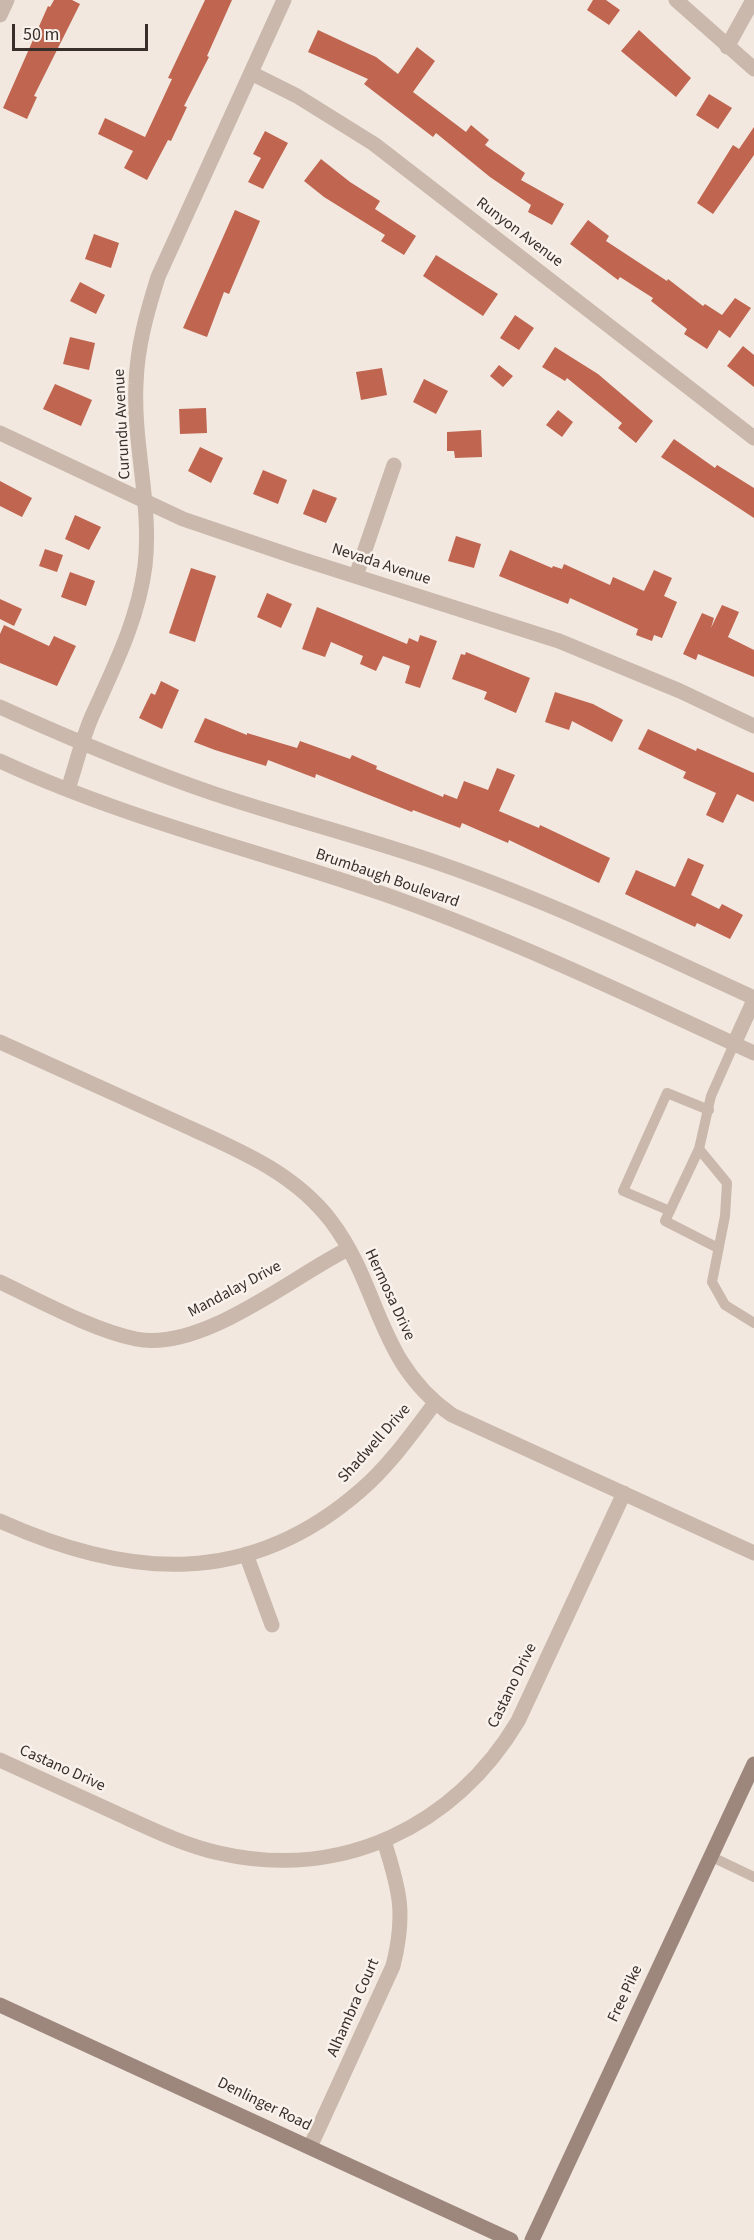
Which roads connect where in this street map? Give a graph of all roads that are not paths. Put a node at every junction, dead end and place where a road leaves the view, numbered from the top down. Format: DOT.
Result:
graph roads {
  1 [pos="7,0"];
  2 [pos="284,0"];
  3 [pos="676,0"];
  4 [pos="753,0"];
  5 [pos="0,15"];
  6 [pos="727,47"];
  7 [pos="754,69"];
  8 [pos="251,73"];
  9 [pos="0,433"];
  10 [pos="754,438"];
  11 [pos="394,465"];
  12 [pos="145,501"];
  13 [pos="356,576"];
  14 [pos="0,707"];
  15 [pos="754,726"];
  16 [pos="82,744"];
  17 [pos="0,761"];
  18 [pos="68,789"];
  19 [pos="754,999"];
  20 [pos="0,1042"];
  21 [pos="734,1044"];
  22 [pos="754,1053"];
  23 [pos="709,1110"];
  24 [pos="699,1149"];
  25 [pos="670,1211"];
  26 [pos="348,1248"];
  27 [pos="718,1248"];
  28 [pos="0,1282"];
  29 [pos="754,1323"];
  30 [pos="435,1402"];
  31 [pos="624,1493"];
  32 [pos="0,1521"];
  33 [pos="754,1553"];
  34 [pos="246,1554"];
  35 [pos="272,1625"];
  36 [pos="0,1760"];
  37 [pos="754,1764"];
  38 [pos="750,1783"];
  39 [pos="384,1841"];
  40 [pos="710,1856"];
  41 [pos="754,1877"];
  42 [pos="0,2005"];
  43 [pos="310,2147"];
  44 [pos="511,2240"];
  45 [pos="532,2240"];
  1 -- 5 [label="street"];
  2 -- 8 [label="street, Curundu Avenue"];
  3 -- 6 [label="street"];
  4 -- 6 [label="street"];
  6 -- 7 [label="street"];
  8 -- 10 [label="street, Runyon Avenue"];
  8 -- 12 [label="street, Curundu Avenue"];
  9 -- 12 [label="street, Nevada Avenue"];
  11 -- 13 [label="street"];
  12 -- 13 [label="street, Nevada Avenue"];
  12 -- 16 [label="street, Curundu Avenue"];
  13 -- 15 [label="street, Nevada Avenue"];
  14 -- 16 [label="street, Brumbaugh Boulevard"];
  16 -- 18 [label="street, Curundu Avenue"];
  16 -- 19 [label="street, Brumbaugh Boulevard"];
  17 -- 18 [label="street, Brumbaugh Boulevard"];
  18 -- 21 [label="street, Brumbaugh Boulevard"];
  19 -- 21 [label="street"];
  20 -- 26 [label="street, Hermosa Drive"];
  21 -- 22 [label="street, Brumbaugh Boulevard"];
  21 -- 23 [label="lane"];
  23 -- 24 [label="lane"];
  23 -- 25 [label="lane"];
  24 -- 25 [label="lane"];
  24 -- 27 [label="lane"];
  25 -- 27 [label="lane"];
  26 -- 28 [label="street, Mandalay Drive"];
  26 -- 30 [label="street, Hermosa Drive"];
  27 -- 29 [label="lane"];
  30 -- 31 [label="street, Hermosa Drive"];
  30 -- 34 [label="street, Shadwell Drive"];
  31 -- 33 [label="street, Hermosa Drive"];
  31 -- 39 [label="street, Castano Drive"];
  32 -- 34 [label="street, Shadwell Drive"];
  34 -- 35 [label="street"];
  36 -- 39 [label="street, Castano Drive"];
  37 -- 38 [label="street, Free Pike"];
  38 -- 40 [label="street, Free Pike"];
  39 -- 43 [label="street, Alhambra Court"];
  40 -- 41 [label="lane"];
  40 -- 45 [label="street, Free Pike"];
  42 -- 43 [label="street, Denlinger Road"];
  43 -- 44 [label="street, Denlinger Road"];
}
